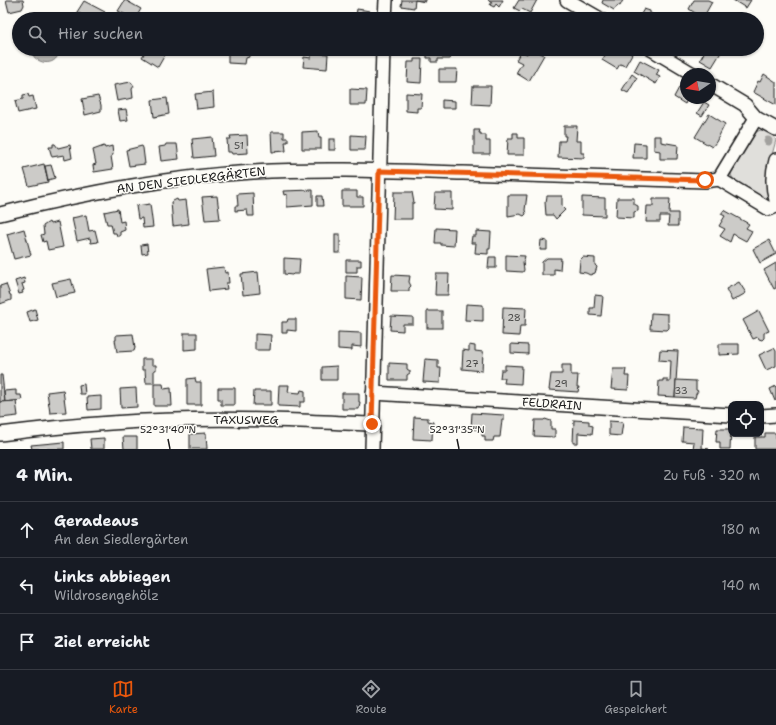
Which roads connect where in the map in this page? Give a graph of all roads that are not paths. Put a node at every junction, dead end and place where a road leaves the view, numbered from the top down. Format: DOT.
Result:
graph roads {
  1 [pos="386,0"];
  2 [pos="568,0"];
  3 [pos="385,12"];
  4 [pos="588,12"];
  5 [pos="383,56"];
  6 [pos="663,56"];
  7 [pos="683,68"];
  8 [pos="716,88"];
  9 [pos="756,118"];
  10 [pos="776,129"];
  11 [pos="776,160"];
  12 [pos="379,171"];
  13 [pos="720,179"];
  14 [pos="776,200"];
  15 [pos="776,206"];
  16 [pos="0,214"];
  17 [pos="373,393"];
  18 [pos="728,415"];
  19 [pos="776,415"];
  20 [pos="764,416"];
  21 [pos="372,424"];
  22 [pos="0,434"];
  23 [pos="372,449"];
  1 -- 3 [label="street"];
  2 -- 4 [label="street"];
  5 -- 12 [label="street"];
  6 -- 7 [label="street"];
  8 -- 9 [label="street"];
  9 -- 10 [label="street"];
  9 -- 13 [label="street"];
  11 -- 14 [label="street"];
  12 -- 13 [label="street, AN DEN SIEDLERGÄRTEN"];
  12 -- 16 [label="street, AN DEN SIEDLERGÄRTEN"];
  12 -- 17 [label="street"];
  13 -- 15 [label="street"];
  17 -- 18 [label="street, FELDRAIN"];
  17 -- 21 [label="street"];
  19 -- 20 [label="street"];
  21 -- 22 [label="street, TAXUSWEG"];
  21 -- 23 [label="street"];
}
